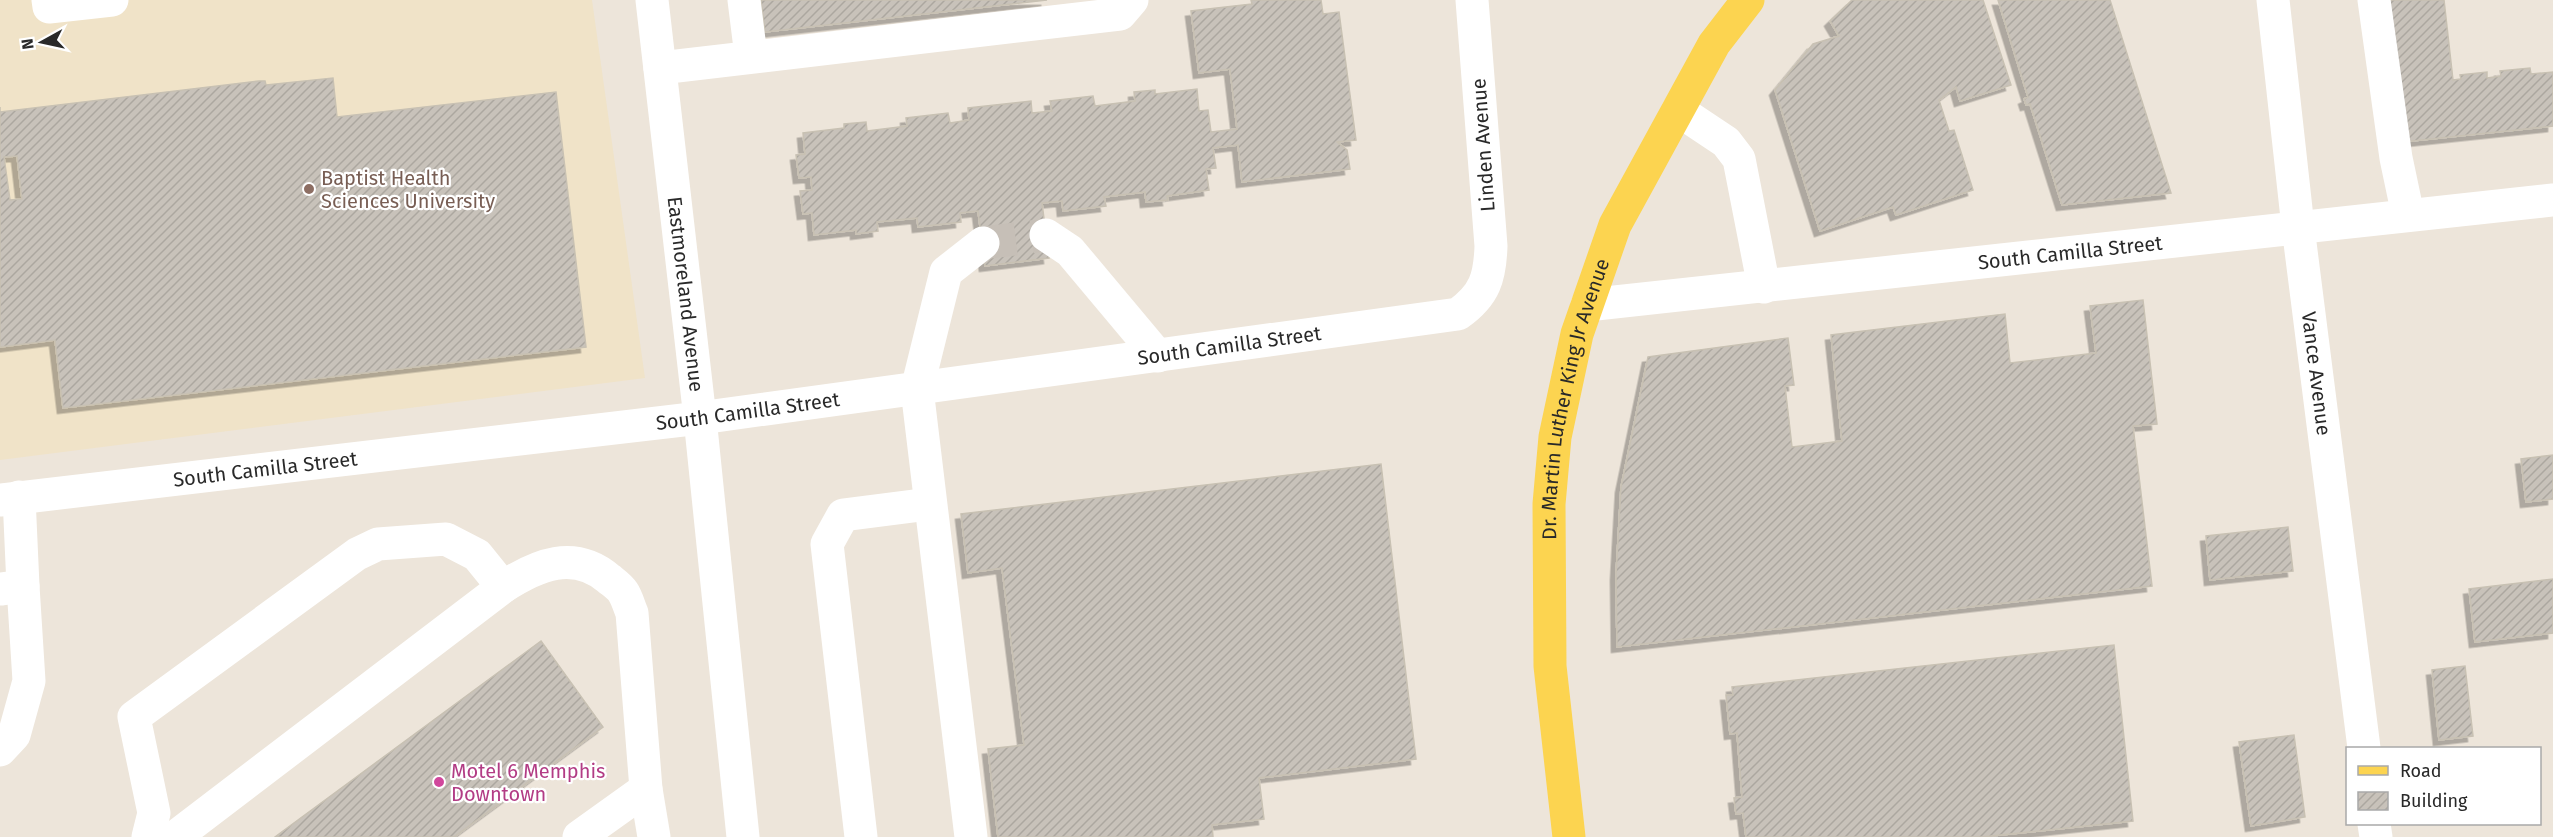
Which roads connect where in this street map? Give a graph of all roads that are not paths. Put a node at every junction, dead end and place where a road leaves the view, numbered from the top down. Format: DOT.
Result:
graph roads {
  1 [pos="48,0"];
  2 [pos="112,0"];
  3 [pos="652,0"];
  4 [pos="744,0"];
  5 [pos="1132,0"];
  6 [pos="1472,0"];
  7 [pos="1749,0"];
  8 [pos="2273,0"];
  9 [pos="2374,0"];
  10 [pos="751,56"];
  11 [pos="660,68"];
  12 [pos="1678,110"];
  13 [pos="2553,200"];
  14 [pos="2408,215"];
  15 [pos="2298,227"];
  16 [pos="1046,235"];
  17 [pos="983,243"];
  18 [pos="1764,287"];
  19 [pos="1482,288"];
  20 [pos="1587,305"];
  21 [pos="1158,356"];
  22 [pos="917,388"];
  23 [pos="700,418"];
  24 [pos="9,498"];
  25 [pos="929,504"];
  26 [pos="507,584"];
  27 [pos="11,587"];
  28 [pos="2364,747"];
  29 [pos="0,750"];
  30 [pos="646,789"];
  31 [pos="148,837"];
  32 [pos="175,837"];
  33 [pos="579,837"];
  34 [pos="654,837"];
  35 [pos="743,837"];
  36 [pos="861,837"];
  37 [pos="971,837"];
  38 [pos="1569,837"];
  1 -- 2 [label="street"];
  3 -- 11 [label="street, Eastmoreland Avenue"];
  4 -- 10 [label="street"];
  5 -- 10 [label="street"];
  6 -- 19 [label="street, Linden Avenue"];
  7 -- 12 [label="main road, Dr. Martin Luther King Jr Avenue"];
  8 -- 15 [label="street, Vance Avenue"];
  9 -- 14 [label="street"];
  10 -- 11 [label="street"];
  11 -- 23 [label="street, Eastmoreland Avenue"];
  12 -- 18 [label="street"];
  12 -- 20 [label="main road, Dr. Martin Luther King Jr Avenue"];
  13 -- 14 [label="street, South Camilla Street"];
  14 -- 15 [label="street, South Camilla Street"];
  15 -- 18 [label="street, South Camilla Street"];
  15 -- 28 [label="street, Vance Avenue"];
  16 -- 21 [label="street"];
  17 -- 22 [label="street"];
  18 -- 20 [label="street, South Camilla Street"];
  19 -- 21 [label="street, South Camilla Street"];
  20 -- 38 [label="main road, Dr. Martin Luther King Jr Avenue"];
  21 -- 22 [label="street, South Camilla Street"];
  22 -- 23 [label="street, South Camilla Street"];
  22 -- 25 [label="street"];
  23 -- 24 [label="street, South Camilla Street"];
  23 -- 35 [label="street, Eastmoreland Avenue"];
  24 -- 27 [label="street"];
  25 -- 36 [label="street"];
  25 -- 37 [label="street"];
  26 -- 30 [label="street"];
  26 -- 31 [label="street"];
  26 -- 32 [label="street"];
  27 -- 29 [label="street"];
  30 -- 33 [label="street"];
  30 -- 34 [label="street"];
}
